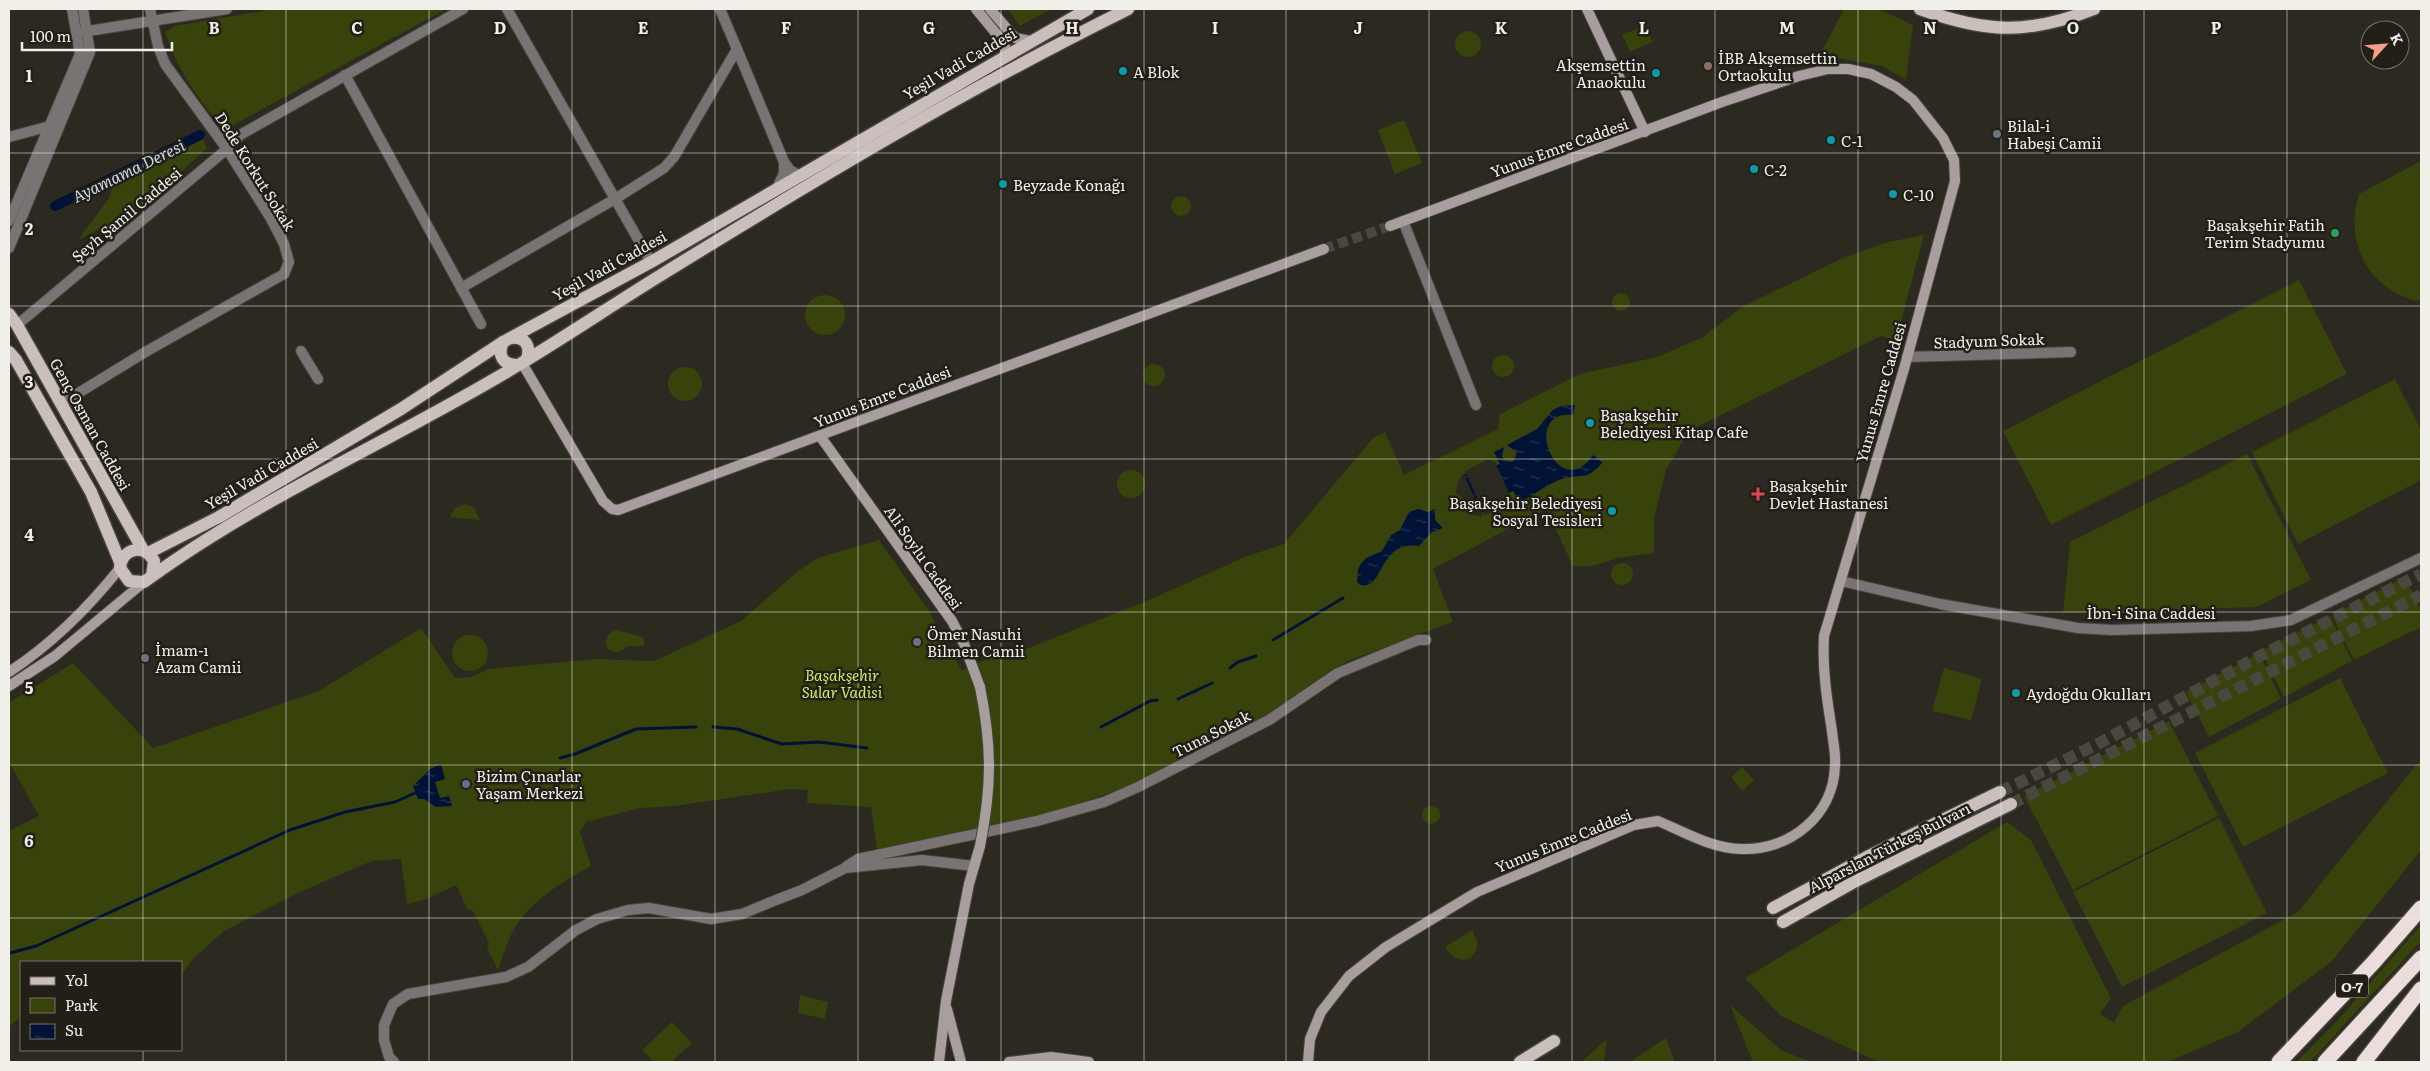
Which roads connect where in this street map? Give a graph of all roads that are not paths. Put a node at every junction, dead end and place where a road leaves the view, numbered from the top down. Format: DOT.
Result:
graph roads {
  1 [pos="72,9"];
  2 [pos="83,9"];
  3 [pos="150,9"];
  4 [pos="227,9"];
  5 [pos="463,9"];
  6 [pos="507,9"];
  7 [pos="720,9"];
  8 [pos="976,9"];
  9 [pos="990,9"];
  10 [pos="1088,9"];
  11 [pos="1128,9"];
  12 [pos="1587,9"];
  13 [pos="1920,9"];
  14 [pos="2094,9"];
  15 [pos="152,20"];
  16 [pos="82,32"];
  17 [pos="1030,40"];
  18 [pos="737,49"];
  19 [pos="1004,56"];
  20 [pos="345,75"];
  21 [pos="54,127"];
  22 [pos="1645,132"];
  23 [pos="9,137"];
  24 [pos="228,149"];
  25 [pos="784,162"];
  26 [pos="799,175"];
  27 [pos="777,188"];
  28 [pos="615,199"];
  29 [pos="9,221"];
  30 [pos="1403,221"];
  31 [pos="1390,226"];
  32 [pos="9,248"];
  33 [pos="1324,249"];
  34 [pos="651,262"];
  35 [pos="461,288"];
  36 [pos="13,320"];
  37 [pos="481,324"];
  38 [pos="507,340"];
  39 [pos="301,351"];
  40 [pos="9,352"];
  41 [pos="2071,352"];
  42 [pos="1907,357"];
  43 [pos="522,362"];
  44 [pos="318,379"];
  45 [pos="62,403"];
  46 [pos="1476,405"];
  47 [pos="820,436"];
  48 [pos="145,551"];
  49 [pos="2421,558"];
  50 [pos="120,565"];
  51 [pos="148,579"];
  52 [pos="1841,581"];
  53 [pos="1426,640"];
  54 [pos="9,672"];
  55 [pos="9,686"];
  56 [pos="2000,792"];
  57 [pos="2011,804"];
  58 [pos="974,866"];
  59 [pos="845,868"];
  60 [pos="1773,908"];
  61 [pos="2421,908"];
  62 [pos="1783,922"];
  63 [pos="2421,958"];
  64 [pos="2421,989"];
  65 [pos="946,1001"];
  66 [pos="1554,1041"];
  67 [pos="1051,1057"];
  68 [pos="394,1062"];
  69 [pos="939,1062"];
  70 [pos="961,1062"];
  71 [pos="1009,1062"];
  72 [pos="1038,1062"];
  73 [pos="1089,1062"];
  74 [pos="1308,1062"];
  75 [pos="1520,1062"];
  76 [pos="2279,1062"];
  77 [pos="2325,1062"];
  78 [pos="2364,1062"];
  1 -- 16 [label="street"];
  2 -- 16 [label="street"];
  3 -- 15 [label="street, Dede Korkut Sokak"];
  4 -- 15 [label="street"];
  5 -- 20 [label="street, Şeyh Şamil Caddesi"];
  6 -- 28 [label="street"];
  7 -- 18 [label="street"];
  8 -- 19 [label="street"];
  9 -- 17 [label="street"];
  10 -- 17 [label="main road, Yeşil Vadi Caddesi"];
  11 -- 43 [label="main road, Yeşil Vadi Caddesi"];
  12 -- 22 [label="street"];
  13 -- 14 [label="main road"];
  15 -- 16 [label="street"];
  15 -- 24 [label="street, Dede Korkut Sokak"];
  16 -- 21 [label="street"];
  17 -- 19 [label="main road, Yeşil Vadi Caddesi"];
  18 -- 25 [label="street"];
  18 -- 28 [label="street"];
  19 -- 26 [label="main road, Yeşil Vadi Caddesi"];
  20 -- 24 [label="street, Şeyh Şamil Caddesi"];
  20 -- 35 [label="street"];
  21 -- 23 [label="street"];
  21 -- 29 [label="street"];
  21 -- 32 [label="street"];
  22 -- 30 [label="street, Yunus Emre Caddesi"];
  22 -- 42 [label="street, Yunus Emre Caddesi"];
  24 -- 36 [label="street, Şeyh Şamil Caddesi"];
  24 -- 45 [label="street, Dede Korkut Sokak"];
  25 -- 26 [label="street"];
  25 -- 27 [label="street"];
  26 -- 27 [label="main road, Yeşil Vadi Caddesi"];
  27 -- 34 [label="main road, Yeşil Vadi Caddesi"];
  28 -- 34 [label="street"];
  28 -- 35 [label="street"];
  30 -- 31 [label="street, Yunus Emre Caddesi"];
  30 -- 46 [label="street"];
  33 -- 47 [label="street, Yunus Emre Caddesi"];
  34 -- 38 [label="main road, Yeşil Vadi Caddesi"];
  35 -- 37 [label="street"];
  36 -- 45 [label="main road, Genç Osman Caddesi"];
  38 -- 43 [label="main road"];
  38 -- 43 [label="main road"];
  38 -- 48 [label="main road, Yeşil Vadi Caddesi"];
  39 -- 44 [label="street"];
  40 -- 50 [label="main road"];
  41 -- 42 [label="street, Stadyum Sokak"];
  42 -- 52 [label="street, Yunus Emre Caddesi"];
  43 -- 47 [label="street, Yunus Emre Caddesi"];
  43 -- 51 [label="main road, Yeşil Vadi Caddesi"];
  45 -- 48 [label="main road, Genç Osman Caddesi"];
  47 -- 58 [label="street, Ali Soylu Caddesi, bridge"];
  48 -- 50 [label="main road"];
  48 -- 51 [label="main road"];
  49 -- 52 [label="street, İbn-i Sina Caddesi"];
  50 -- 51 [label="main road"];
  50 -- 54 [label="street"];
  51 -- 55 [label="street, Yeşil Vadi Caddesi"];
  52 -- 74 [label="street, Yunus Emre Caddesi"];
  53 -- 59 [label="street, Tuna Sokak"];
  56 -- 60 [label="main road, Alparslan Türkeş Bulvarı"];
  57 -- 62 [label="main road, Alparslan Türkeş Bulvarı"];
  58 -- 59 [label="street"];
  58 -- 65 [label="street, Ali Soylu Caddesi"];
  59 -- 68 [label="street, Tuna Sokak"];
  61 -- 76 [label="highway, O-7"];
  63 -- 77 [label="highway, O-7"];
  64 -- 78 [label="highway"];
  65 -- 69 [label="street, Ali Soylu Caddesi"];
  65 -- 70 [label="street, Ali Soylu Caddesi"];
  66 -- 75 [label="main road"];
  67 -- 71 [label="street"];
  67 -- 72 [label="street"];
  67 -- 73 [label="street"];
}
